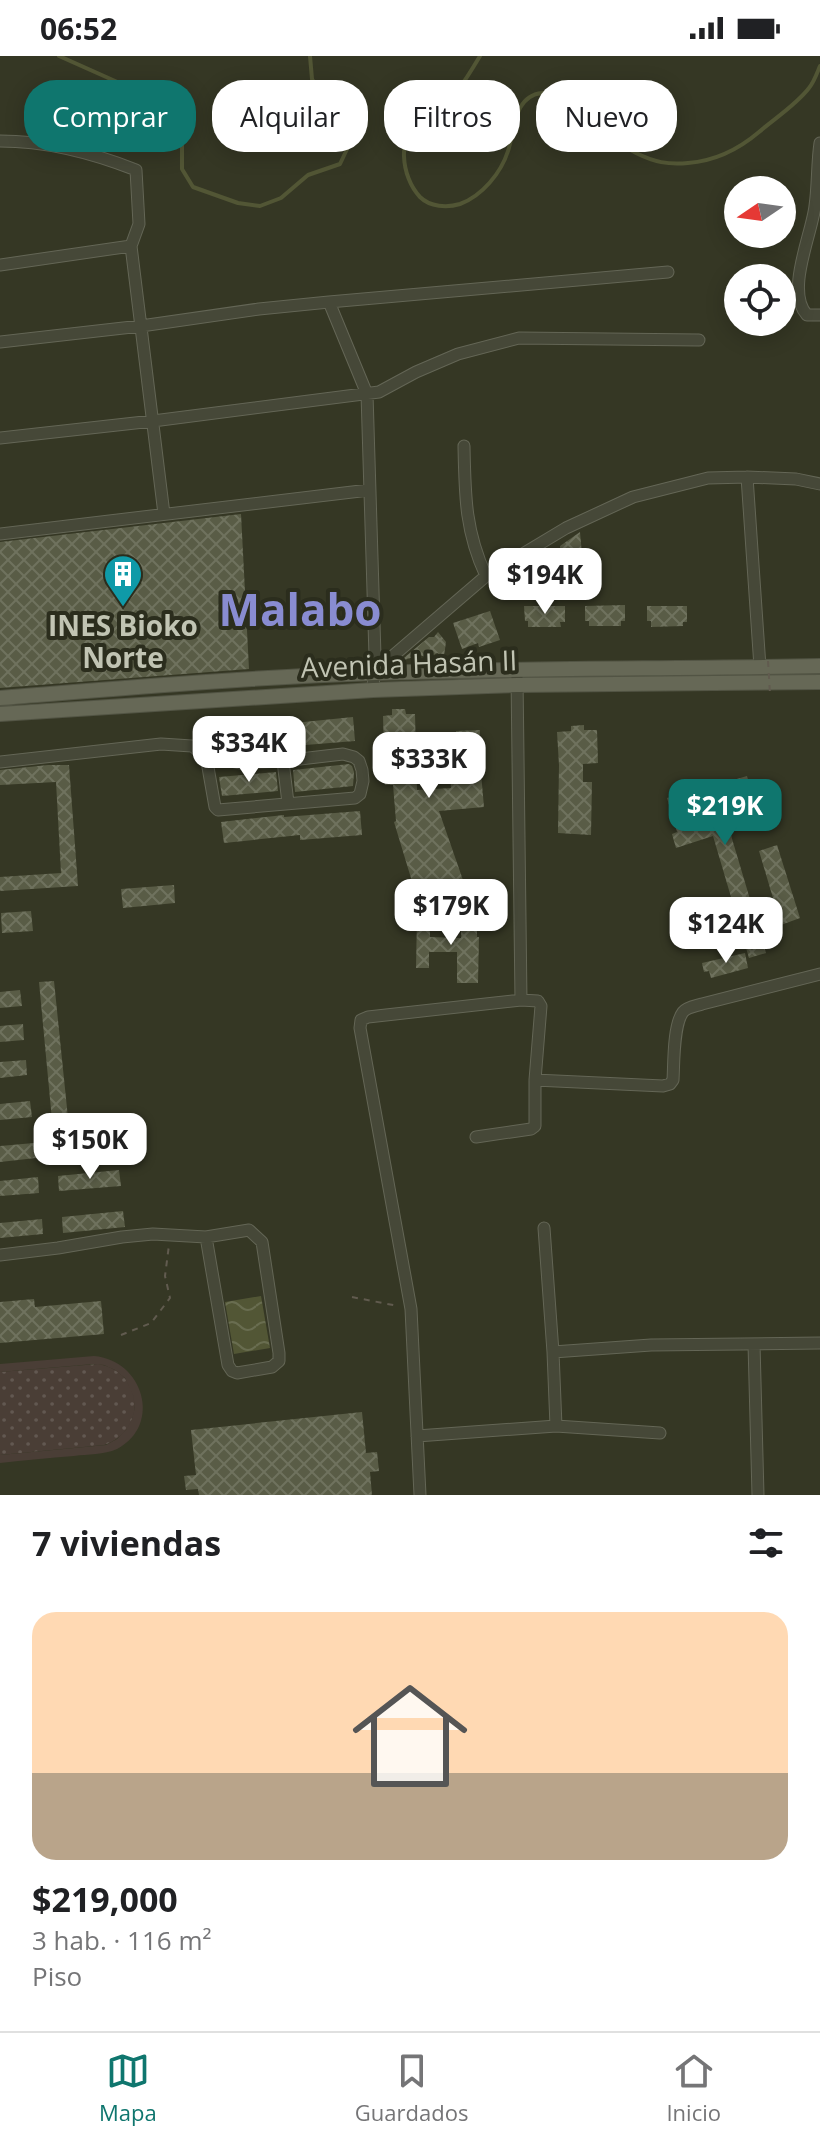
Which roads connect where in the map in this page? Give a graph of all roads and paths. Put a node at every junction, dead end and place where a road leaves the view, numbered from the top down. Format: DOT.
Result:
graph roads {
  1 [pos="0,141"];
  2 [pos="820,143"];
  3 [pos="131,246"];
  4 [pos="0,265"];
  5 [pos="668,272"];
  6 [pos="329,302"];
  7 [pos="820,315"];
  8 [pos="141,326"];
  9 [pos="699,340"];
  10 [pos="0,342"];
  11 [pos="367,394"];
  12 [pos="153,421"];
  13 [pos="0,438"];
  14 [pos="464,446"];
  15 [pos="747,477"];
  16 [pos="820,484"];
  17 [pos="369,490"];
  18 [pos="164,514"];
  19 [pos="0,534"];
  20 [pos="486,576"];
  21 [pos="764,664"];
  22 [pos="820,666"];
  23 [pos="516,669"];
  24 [pos="373,673"];
  25 [pos="820,682"];
  26 [pos="517,685"];
  27 [pos="373,690"];
  28 [pos="770,694"];
  29 [pos="0,698"];
  30 [pos="0,714"];
  31 [pos="206,756"];
  32 [pos="283,761"];
  33 [pos="0,762"];
  34 [pos="288,803"];
  35 [pos="820,974"];
  36 [pos="521,1000"];
  37 [pos="535,1080"];
  38 [pos="476,1137"];
  39 [pos="544,1228"];
  40 [pos="170,1236"];
  41 [pos="206,1237"];
  42 [pos="0,1255"];
  43 [pos="352,1297"];
  44 [pos="411,1309"];
  45 [pos="121,1335"];
  46 [pos="820,1343"];
  47 [pos="754,1344"];
  48 [pos="553,1352"];
  49 [pos="556,1426"];
  50 [pos="660,1433"];
  51 [pos="417,1436"];
  52 [pos="420,1495"];
  53 [pos="758,1495"];
  1 -- 3 [label="street"];
  2 -- 7 [label="street"];
  3 -- 4 [label="street"];
  3 -- 8 [label="street"];
  5 -- 6 [label="street"];
  6 -- 8 [label="street"];
  6 -- 11 [label="street"];
  8 -- 10 [label="street"];
  8 -- 12 [label="street"];
  9 -- 11 [label="street"];
  11 -- 12 [label="street"];
  11 -- 17 [label="street"];
  12 -- 13 [label="street"];
  12 -- 18 [label="street"];
  14 -- 20 [label="street"];
  15 -- 16 [label="street"];
  15 -- 20 [label="street"];
  15 -- 21 [label="street"];
  17 -- 18 [label="street"];
  17 -- 24 [label="street"];
  18 -- 19 [label="street"];
  20 -- 24 [label="street"];
  21 -- 22 [label="main road, Avenida Hasán II"];
  21 -- 23 [label="main road, Avenida Hasán II"];
  21 -- 28 [label="path, bridge"];
  23 -- 24 [label="main road, Avenida Hasán II"];
  23 -- 26 [label="street"];
  24 -- 27 [label="street"];
  24 -- 29 [label="main road, Avenida Hasán II"];
  25 -- 26 [label="main road, Avenida Hasán II"];
  26 -- 27 [label="main road, Avenida Hasán II"];
  26 -- 36 [label="street"];
  27 -- 30 [label="main road, Avenida Hasán II"];
  31 -- 32 [label="street"];
  31 -- 33 [label="street"];
  31 -- 34 [label="street"];
  32 -- 34 [label="street"];
  32 -- 34 [label="street"];
  35 -- 37 [label="street"];
  36 -- 37 [label="street"];
  36 -- 44 [label="street"];
  37 -- 38 [label="street"];
  39 -- 48 [label="street"];
  40 -- 41 [label="street"];
  40 -- 42 [label="street"];
  40 -- 45 [label="path"];
  41 -- 41 [label="street"];
  43 -- 44 [label="path"];
  44 -- 51 [label="street"];
  46 -- 47 [label="street"];
  47 -- 48 [label="street"];
  47 -- 53 [label="street"];
  48 -- 49 [label="street"];
  49 -- 50 [label="street"];
  49 -- 51 [label="street"];
  51 -- 52 [label="street"];
}
